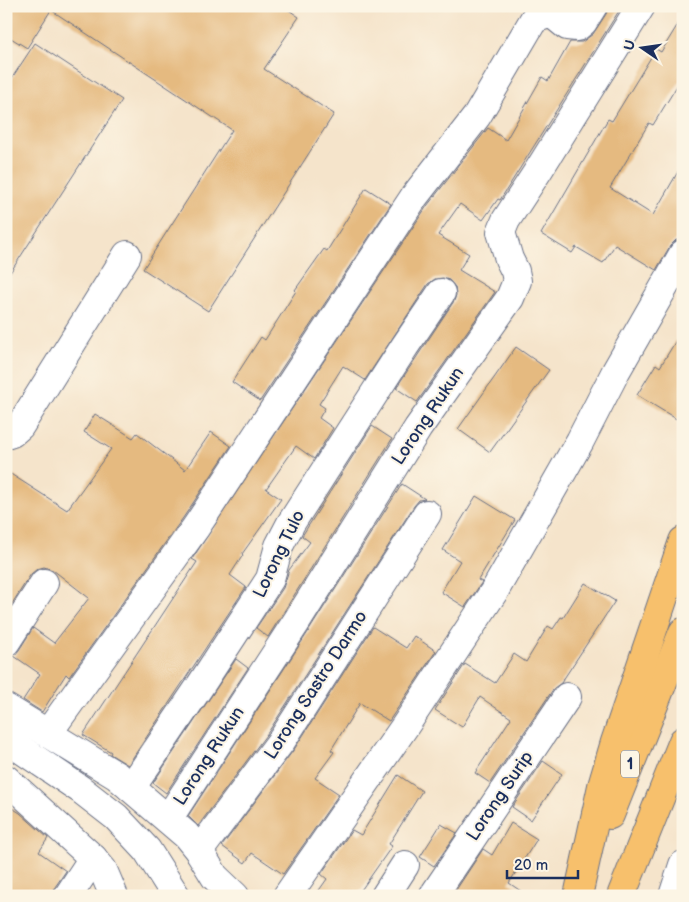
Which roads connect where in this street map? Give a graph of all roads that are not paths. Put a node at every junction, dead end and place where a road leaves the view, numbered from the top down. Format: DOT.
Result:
graph roads {
  1 [pos="593,6"];
  2 [pos="641,6"];
  3 [pos="683,254"];
  4 [pos="127,255"];
  5 [pos="441,293"];
  6 [pos="6,435"];
  7 [pos="427,514"];
  8 [pos="683,541"];
  9 [pos="44,582"];
  10 [pos="683,632"];
  11 [pos="6,642"];
  12 [pos="567,697"];
  13 [pos="6,708"];
  14 [pos="48,733"];
  15 [pos="683,741"];
  16 [pos="9,748"];
  17 [pos="6,779"];
  18 [pos="131,788"];
  19 [pos="168,819"];
  20 [pos="199,851"];
  21 [pos="93,858"];
  22 [pos="405,865"];
  23 [pos="683,865"];
  24 [pos="68,896"];
  25 [pos="114,896"];
  26 [pos="176,896"];
  27 [pos="235,896"];
  28 [pos="287,896"];
  29 [pos="385,896"];
  30 [pos="432,896"];
  31 [pos="578,896"];
  32 [pos="621,896"];
  33 [pos="673,896"];
  1 -- 14 [label="street"];
  2 -- 19 [label="street, Lorong Rukun"];
  3 -- 28 [label="street"];
  4 -- 6 [label="street"];
  5 -- 18 [label="street, Lorong Tulo"];
  7 -- 20 [label="street, Lorong Sastro Darmo"];
  8 -- 31 [label="highway"];
  9 -- 11 [label="street"];
  10 -- 31 [label="highway, 1"];
  12 -- 30 [label="street, Lorong Surip"];
  13 -- 14 [label="street"];
  14 -- 18 [label="street"];
  15 -- 32 [label="highway"];
  16 -- 26 [label="street"];
  17 -- 21 [label="street"];
  18 -- 19 [label="street"];
  19 -- 20 [label="street"];
  20 -- 27 [label="street"];
  21 -- 24 [label="street"];
  21 -- 25 [label="street"];
  22 -- 29 [label="street"];
  23 -- 33 [label="street"];
}
